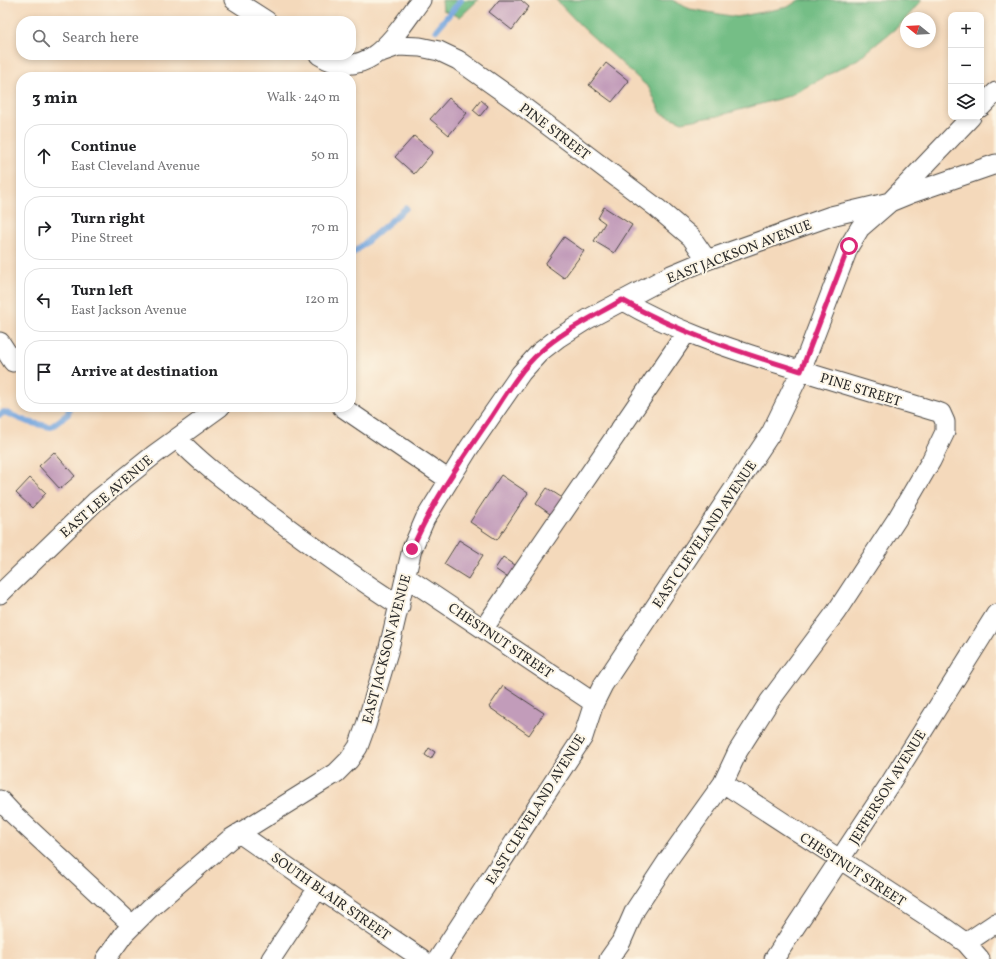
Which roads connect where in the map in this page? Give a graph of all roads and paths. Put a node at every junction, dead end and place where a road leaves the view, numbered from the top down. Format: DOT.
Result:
graph roads {
  1 [pos="234,0"];
  2 [pos="421,0"];
  3 [pos="259,16"];
  4 [pos="381,52"];
  5 [pos="333,60"];
  6 [pos="996,92"];
  7 [pos="984,104"];
  8 [pos="968,120"];
  9 [pos="996,164"];
  10 [pos="890,202"];
  11 [pos="707,260"];
  12 [pos="622,300"];
  13 [pos="686,333"];
  14 [pos="0,342"];
  15 [pos="13,362"];
  16 [pos="801,371"];
  17 [pos="213,412"];
  18 [pos="349,412"];
  19 [pos="177,438"];
  20 [pos="449,480"];
  21 [pos="406,577"];
  22 [pos="0,594"];
  23 [pos="400,606"];
  24 [pos="996,614"];
  25 [pos="484,628"];
  26 [pos="594,703"];
  27 [pos="723,783"];
  28 [pos="0,800"];
  29 [pos="240,833"];
  30 [pos="840,861"];
  31 [pos="318,888"];
  32 [pos="996,923"];
  33 [pos="132,925"];
  34 [pos="966,944"];
  35 [pos="106,959"];
  36 [pos="271,959"];
  37 [pos="422,959"];
  38 [pos="438,959"];
  39 [pos="609,959"];
  40 [pos="774,959"];
  41 [pos="980,959"];
  1 -- 3 [label="street"];
  2 -- 4 [label="street"];
  4 -- 5 [label="street, PINE STREET"];
  4 -- 11 [label="street, PINE STREET"];
  6 -- 7 [label="street"];
  8 -- 10 [label="street, EAST CLEVELAND AVENUE"];
  9 -- 10 [label="street"];
  10 -- 11 [label="street, EAST JACKSON AVENUE"];
  10 -- 16 [label="street, EAST CLEVELAND AVENUE"];
  11 -- 12 [label="street, EAST JACKSON AVENUE"];
  12 -- 13 [label="street, PINE STREET"];
  12 -- 20 [label="street, EAST JACKSON AVENUE"];
  13 -- 16 [label="street, PINE STREET"];
  13 -- 25 [label="street"];
  14 -- 15 [label="street"];
  16 -- 26 [label="street, EAST CLEVELAND AVENUE"];
  16 -- 27 [label="street, PINE STREET"];
  17 -- 19 [label="street, EAST LEE AVENUE"];
  18 -- 20 [label="street"];
  19 -- 22 [label="street, EAST LEE AVENUE"];
  19 -- 23 [label="street"];
  20 -- 21 [label="street, EAST JACKSON AVENUE"];
  21 -- 23 [label="street, EAST JACKSON AVENUE"];
  21 -- 25 [label="street, CHESTNUT STREET"];
  23 -- 29 [label="street, EAST JACKSON AVENUE"];
  24 -- 30 [label="street, JEFFERSON AVENUE"];
  25 -- 26 [label="street, CHESTNUT STREET"];
  26 -- 38 [label="street, EAST CLEVELAND AVENUE"];
  27 -- 30 [label="street, CHESTNUT STREET"];
  27 -- 39 [label="street"];
  28 -- 33 [label="street"];
  29 -- 31 [label="street, SOUTH BLAIR STREET"];
  29 -- 33 [label="street, EAST JACKSON AVENUE"];
  30 -- 34 [label="street, CHESTNUT STREET"];
  30 -- 40 [label="street, JEFFERSON AVENUE"];
  31 -- 36 [label="street"];
  31 -- 37 [label="street, SOUTH BLAIR STREET"];
  32 -- 34 [label="street"];
  33 -- 35 [label="street, EAST JACKSON AVENUE"];
  34 -- 41 [label="street, CHESTNUT STREET"];
}
